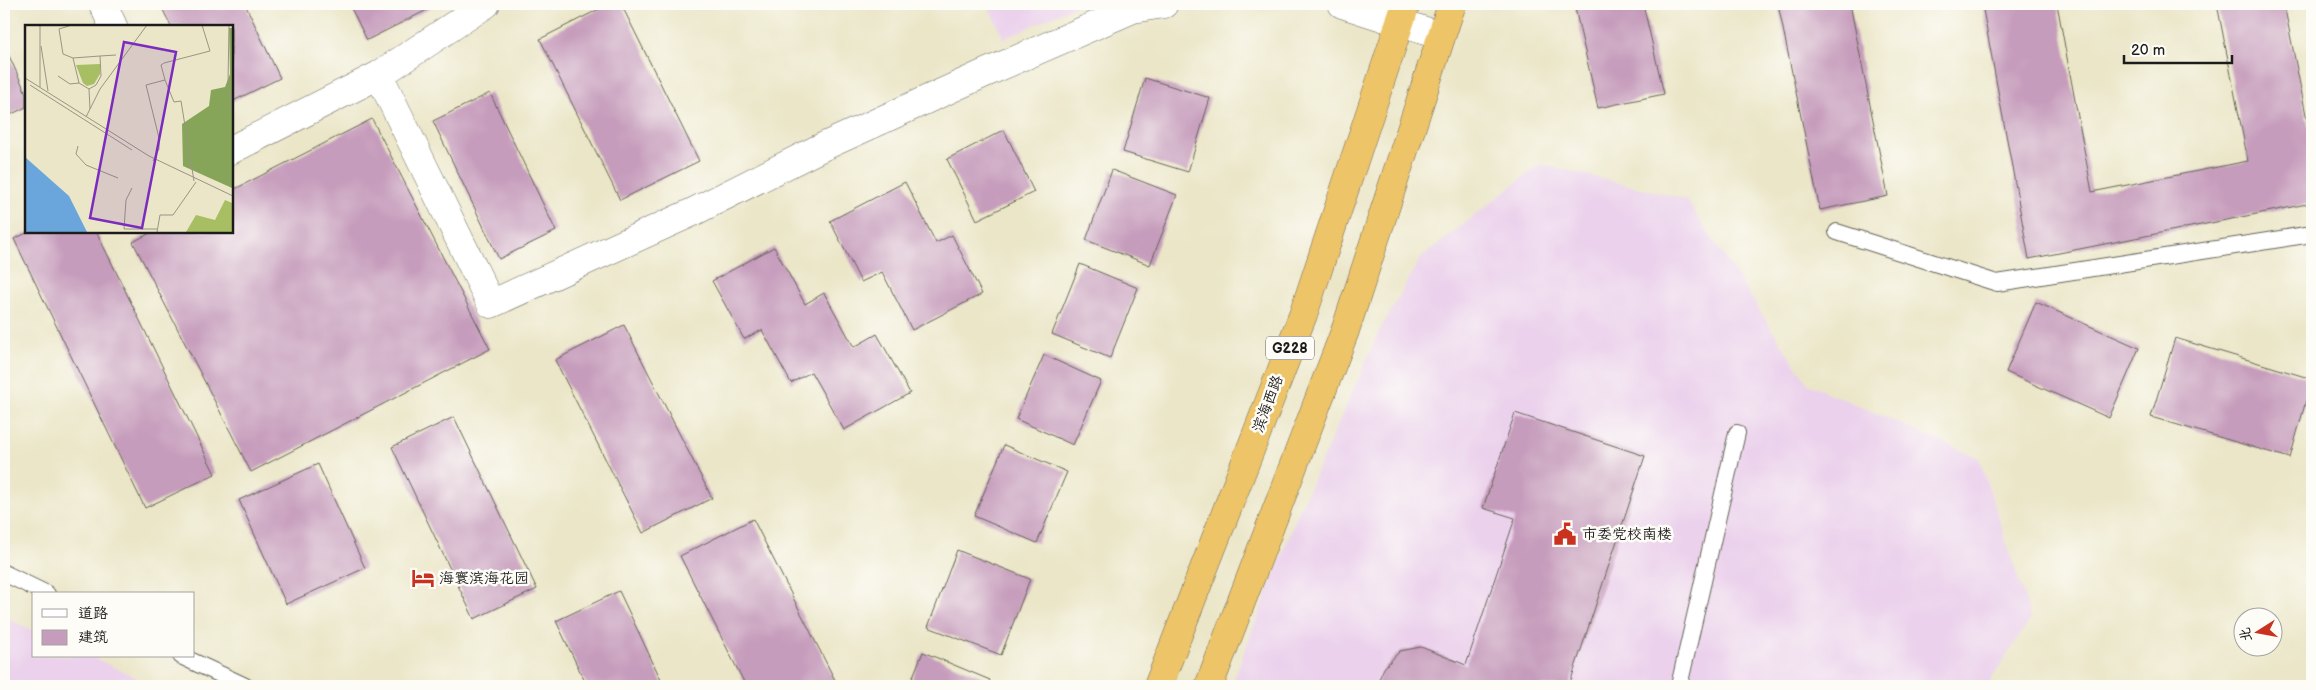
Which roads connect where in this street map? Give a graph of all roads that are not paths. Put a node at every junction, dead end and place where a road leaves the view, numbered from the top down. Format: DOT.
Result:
graph roads {
  1 [pos="103,4"];
  2 [pos="486,4"];
  3 [pos="1164,4"];
  4 [pos="1342,4"];
  5 [pos="1452,4"];
  6 [pos="1403,13"];
  7 [pos="113,25"];
  8 [pos="1441,36"];
  9 [pos="379,75"];
  10 [pos="232,149"];
  11 [pos="1837,232"];
  12 [pos="2312,234"];
  13 [pos="1737,432"];
  14 [pos="4,573"];
  15 [pos="43,592"];
  16 [pos="185,658"];
  17 [pos="244,686"];
  18 [pos="1158,686"];
  19 [pos="1209,686"];
  20 [pos="1679,686"];
  1 -- 7 [label="street"];
  2 -- 9 [label="street"];
  3 -- 9 [label="street"];
  4 -- 6 [label="street"];
  5 -- 8 [label="highway, G228"];
  6 -- 8 [label="street"];
  6 -- 18 [label="highway, 滨海西路 / G228"];
  8 -- 19 [label="highway, G228"];
  9 -- 10 [label="street"];
  11 -- 12 [label="lane"];
  13 -- 20 [label="lane"];
  14 -- 15 [label="lane"];
  16 -- 17 [label="lane"];
}
